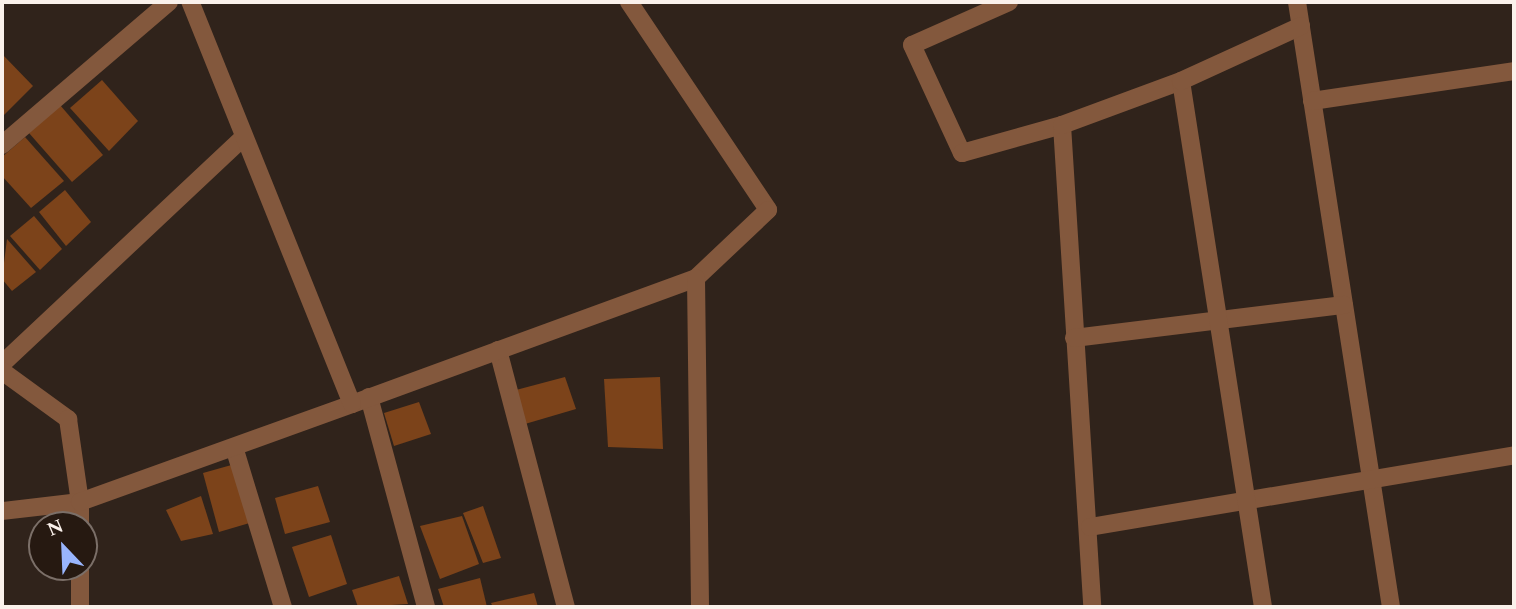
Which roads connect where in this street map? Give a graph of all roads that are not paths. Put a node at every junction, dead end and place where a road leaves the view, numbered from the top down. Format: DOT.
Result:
graph roads {
  1 [pos="169,2"];
  2 [pos="190,2"];
  3 [pos="629,2"];
  4 [pos="1009,2"];
  5 [pos="1297,2"];
  6 [pos="1301,26"];
  7 [pos="1514,71"];
  8 [pos="1181,81"];
  9 [pos="1312,101"];
  10 [pos="1062,125"];
  11 [pos="244,137"];
  12 [pos="2,145"];
  13 [pos="696,278"];
  14 [pos="1343,305"];
  15 [pos="1219,323"];
  16 [pos="1074,338"];
  17 [pos="498,350"];
  18 [pos="2,364"];
  19 [pos="2,371"];
  20 [pos="360,401"];
  21 [pos="234,447"];
  22 [pos="1514,455"];
  23 [pos="1374,477"];
  24 [pos="1245,497"];
  25 [pos="80,502"];
  26 [pos="2,510"];
  27 [pos="80,511"];
  28 [pos="1090,527"];
  29 [pos="80,581"];
  30 [pos="80,607"];
  31 [pos="283,607"];
  32 [pos="426,607"];
  33 [pos="566,607"];
  34 [pos="700,607"];
  35 [pos="1092,607"];
  36 [pos="1264,607"];
  37 [pos="1391,607"];
  1 -- 12 [label="street"];
  2 -- 11 [label="street"];
  3 -- 13 [label="street"];
  4 -- 10 [label="street"];
  5 -- 6 [label="street"];
  6 -- 8 [label="street"];
  6 -- 9 [label="street"];
  7 -- 9 [label="street"];
  8 -- 10 [label="street"];
  8 -- 15 [label="street"];
  9 -- 14 [label="street"];
  10 -- 16 [label="street"];
  11 -- 18 [label="street"];
  11 -- 20 [label="street"];
  13 -- 17 [label="street"];
  13 -- 34 [label="street"];
  14 -- 15 [label="street"];
  14 -- 23 [label="street"];
  15 -- 16 [label="street"];
  15 -- 24 [label="street"];
  16 -- 28 [label="street"];
  17 -- 20 [label="street"];
  17 -- 33 [label="street"];
  19 -- 25 [label="street"];
  20 -- 21 [label="street"];
  20 -- 32 [label="street"];
  21 -- 25 [label="street"];
  21 -- 31 [label="street"];
  22 -- 23 [label="street"];
  23 -- 24 [label="street"];
  23 -- 37 [label="street"];
  24 -- 28 [label="street"];
  24 -- 36 [label="street"];
  25 -- 26 [label="street"];
  25 -- 27 [label="street"];
  28 -- 35 [label="street"];
  29 -- 30 [label="street"];
}
